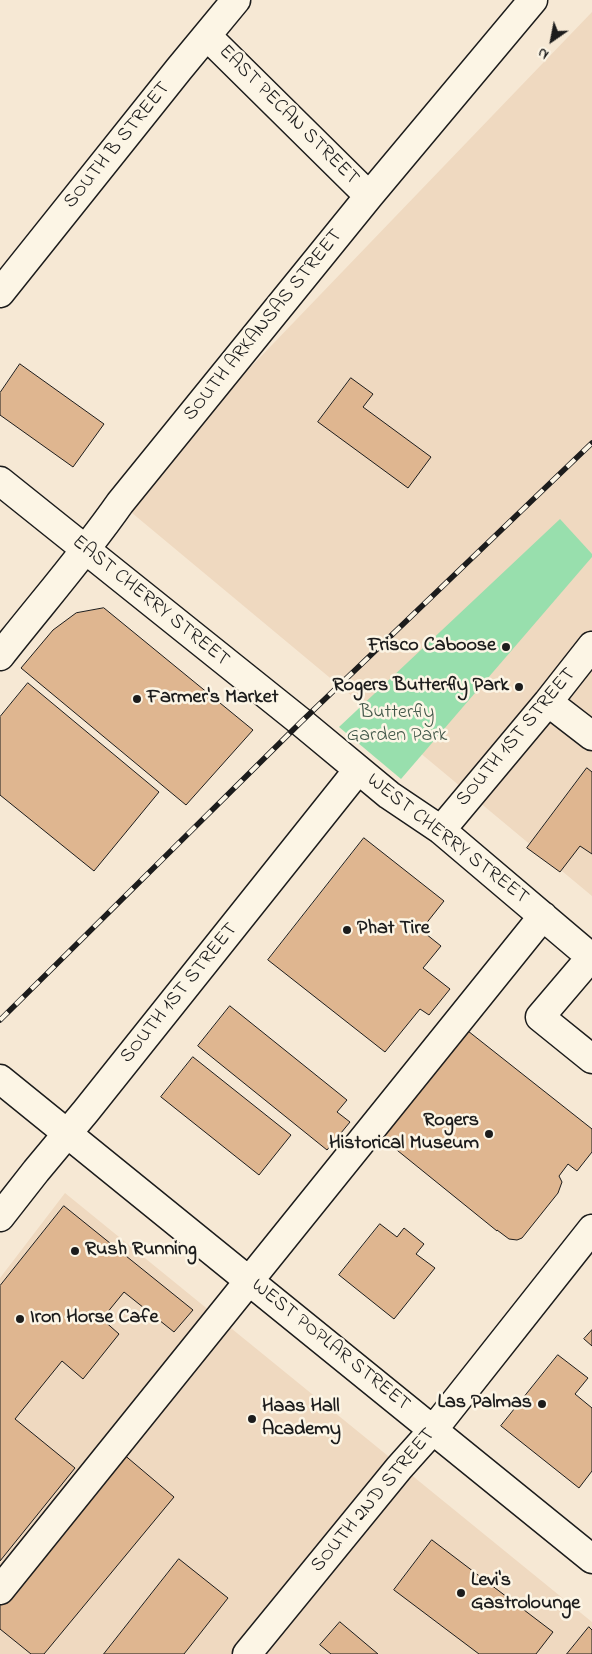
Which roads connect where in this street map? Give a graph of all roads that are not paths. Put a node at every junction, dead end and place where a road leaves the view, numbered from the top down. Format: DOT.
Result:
graph roads {
  1 [pos="236,0"];
  2 [pos="533,0"];
  3 [pos="207,36"];
  4 [pos="369,196"];
  5 [pos="0,293"];
  6 [pos="0,481"];
  7 [pos="86,551"];
  8 [pos="592,646"];
  9 [pos="0,656"];
  10 [pos="548,702"];
  11 [pos="301,722"];
  12 [pos="592,736"];
  13 [pos="358,770"];
  14 [pos="440,830"];
  15 [pos="543,916"];
  16 [pos="591,957"];
  17 [pos="592,1059"];
  18 [pos="0,1079"];
  19 [pos="67,1134"];
  20 [pos="0,1217"];
  21 [pos="592,1228"];
  22 [pos="250,1281"];
  23 [pos="433,1430"];
  24 [pos="592,1559"];
  25 [pos="0,1590"];
  26 [pos="247,1654"];
  1 -- 3 [label="street, SOUTH B STREET"];
  2 -- 4 [label="street, SOUTH ARKANSAS STREET"];
  3 -- 4 [label="street, EAST PECAN STREET"];
  3 -- 5 [label="street, SOUTH B STREET"];
  4 -- 7 [label="street, SOUTH ARKANSAS STREET"];
  6 -- 7 [label="street, EAST CHERRY STREET"];
  7 -- 9 [label="street, SOUTH ARKANSAS STREET"];
  7 -- 11 [label="street, EAST CHERRY STREET"];
  8 -- 10 [label="street, SOUTH 1ST STREET"];
  10 -- 12 [label="street"];
  10 -- 14 [label="street, SOUTH 1ST STREET"];
  11 -- 13 [label="street, WEST CHERRY STREET"];
  13 -- 14 [label="street, WEST CHERRY STREET"];
  13 -- 19 [label="street, SOUTH 1ST STREET"];
  14 -- 15 [label="street, WEST CHERRY STREET"];
  15 -- 16 [label="street, WEST CHERRY STREET"];
  15 -- 22 [label="street"];
  16 -- 17 [label="street"];
  18 -- 19 [label="street, WEST POPLAR STREET"];
  19 -- 20 [label="street, SOUTH 1ST STREET"];
  19 -- 22 [label="street, WEST POPLAR STREET"];
  21 -- 23 [label="street, SOUTH 2ND STREET"];
  22 -- 23 [label="street, WEST POPLAR STREET"];
  22 -- 25 [label="street"];
  23 -- 24 [label="street, WEST POPLAR STREET"];
  23 -- 26 [label="street, SOUTH 2ND STREET"];
}
